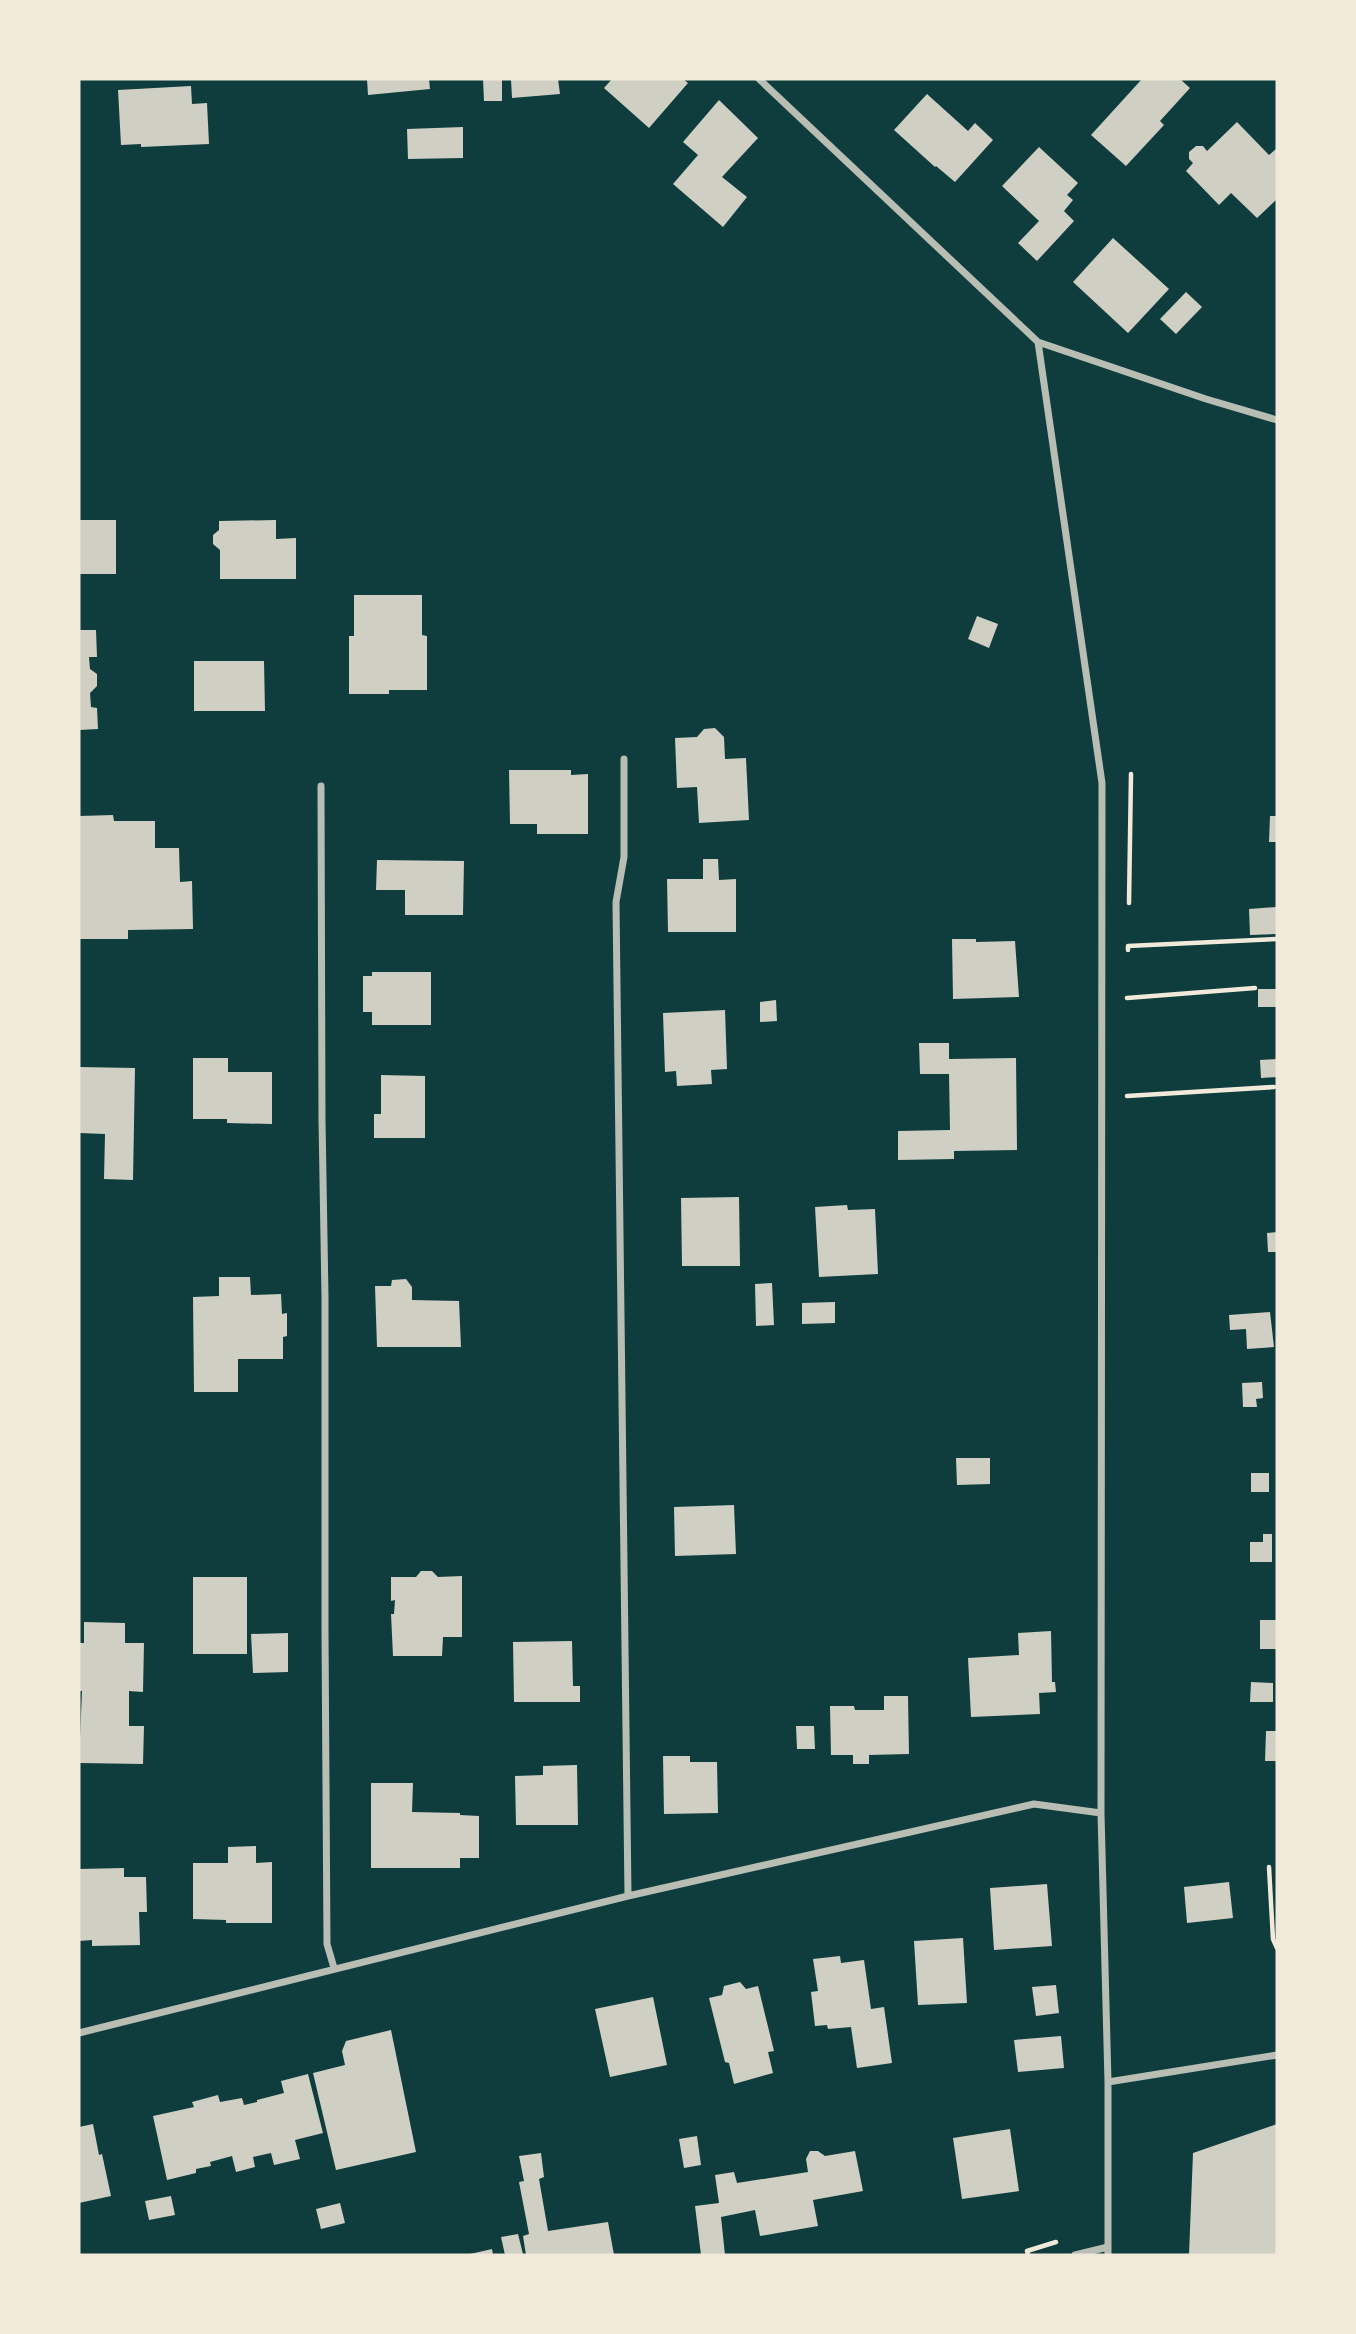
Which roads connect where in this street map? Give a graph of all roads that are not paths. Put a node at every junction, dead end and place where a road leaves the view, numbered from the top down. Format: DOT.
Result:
graph roads {
  1 [pos="759,79"];
  2 [pos="1038,342"];
  3 [pos="1277,420"];
  4 [pos="624,759"];
  5 [pos="321,786"];
  6 [pos="1101,1813"];
  7 [pos="628,1896"];
  8 [pos="334,1968"];
  9 [pos="79,2033"];
  10 [pos="1277,2055"];
  11 [pos="1108,2082"];
  12 [pos="1108,2251"];
  13 [pos="1075,2255"];
  1 -- 2 [label="street"];
  2 -- 3 [label="street"];
  2 -- 6 [label="street"];
  4 -- 7 [label="street"];
  5 -- 8 [label="street"];
  6 -- 7 [label="street"];
  6 -- 11 [label="street"];
  7 -- 8 [label="street"];
  8 -- 9 [label="street"];
  10 -- 11 [label="street"];
  11 -- 12 [label="street"];
  12 -- 13 [label="street"];
}
